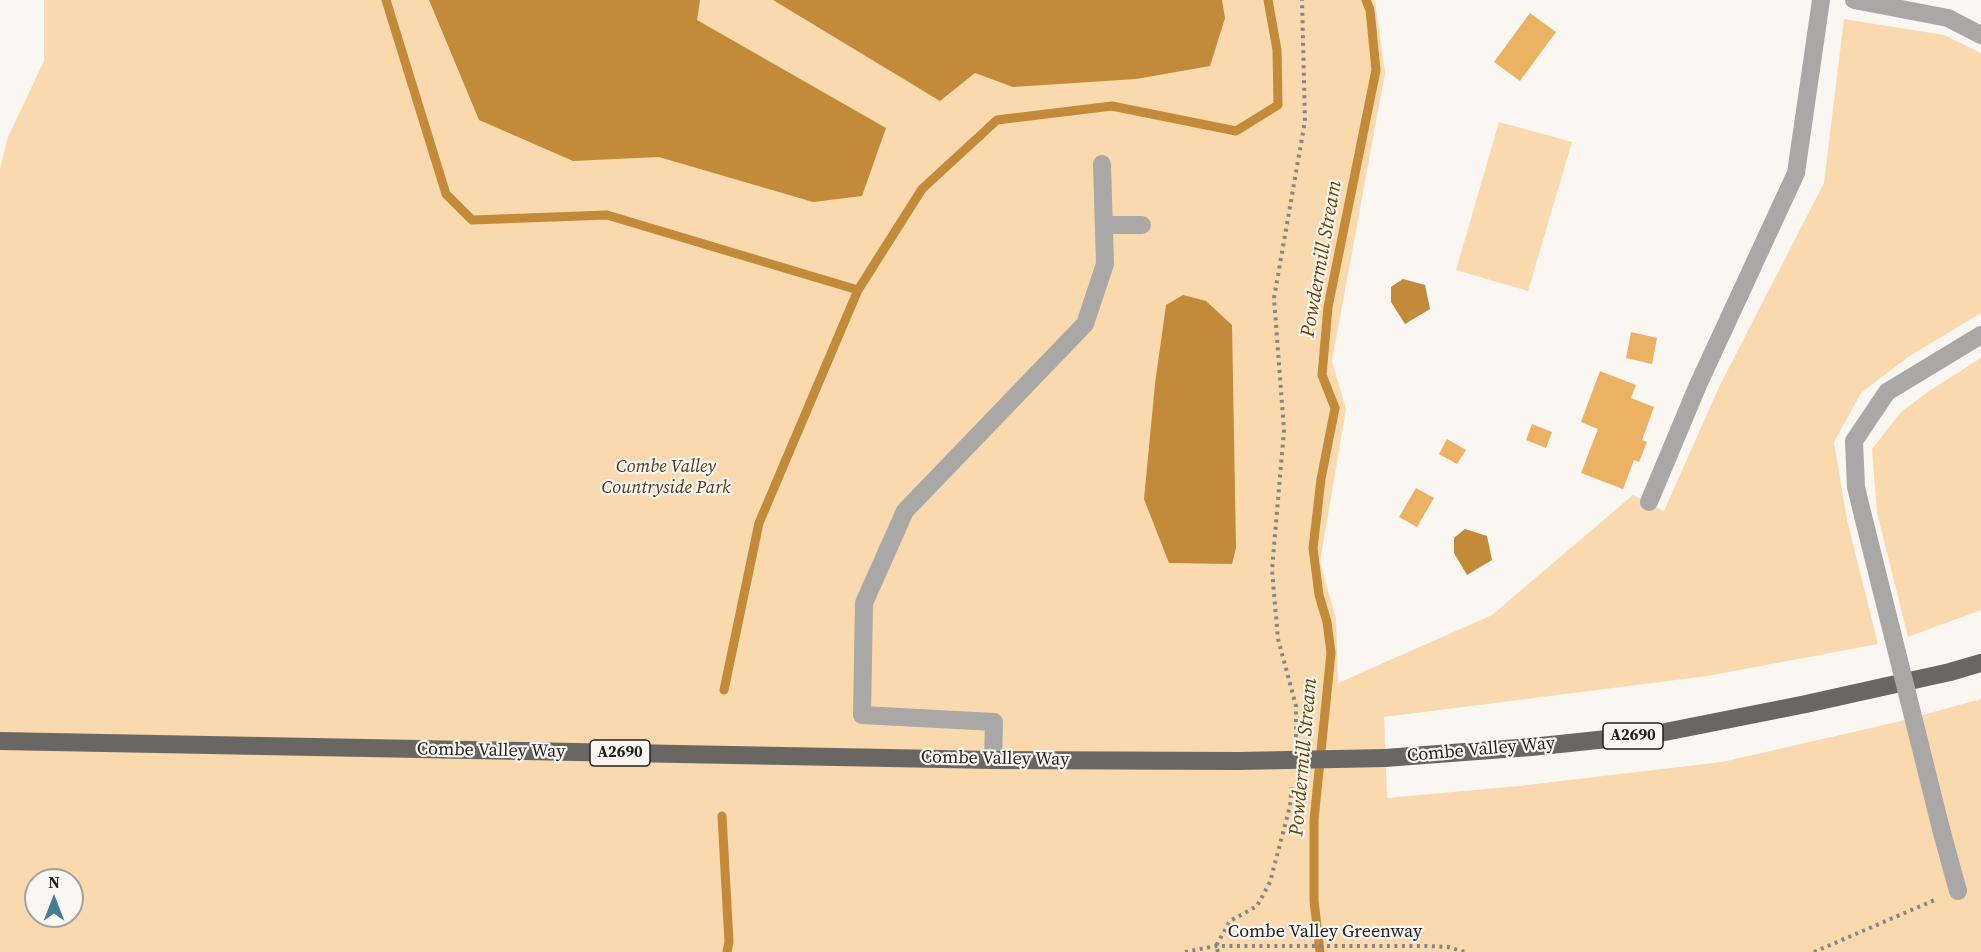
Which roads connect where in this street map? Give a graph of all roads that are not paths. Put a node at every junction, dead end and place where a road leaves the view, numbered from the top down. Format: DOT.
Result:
graph roads {
  1 [pos="1821,0"];
  2 [pos="1854,0"];
  3 [pos="1981,34"];
  4 [pos="1102,164"];
  5 [pos="1105,225"];
  6 [pos="1142,225"];
  7 [pos="1981,335"];
  8 [pos="1649,502"];
  9 [pos="1981,663"];
  10 [pos="0,741"];
  11 [pos="993,760"];
  12 [pos="1958,891"];
  1 -- 8 [label="lane"];
  2 -- 3 [label="lane"];
  4 -- 5 [label="lane"];
  5 -- 6 [label="lane"];
  5 -- 11 [label="lane"];
  7 -- 12 [label="lane, bridge"];
  9 -- 11 [label="main road, Combe Valley Way / A2690, bridge"];
  10 -- 11 [label="main road, Combe Valley Way / A2690"];
}
